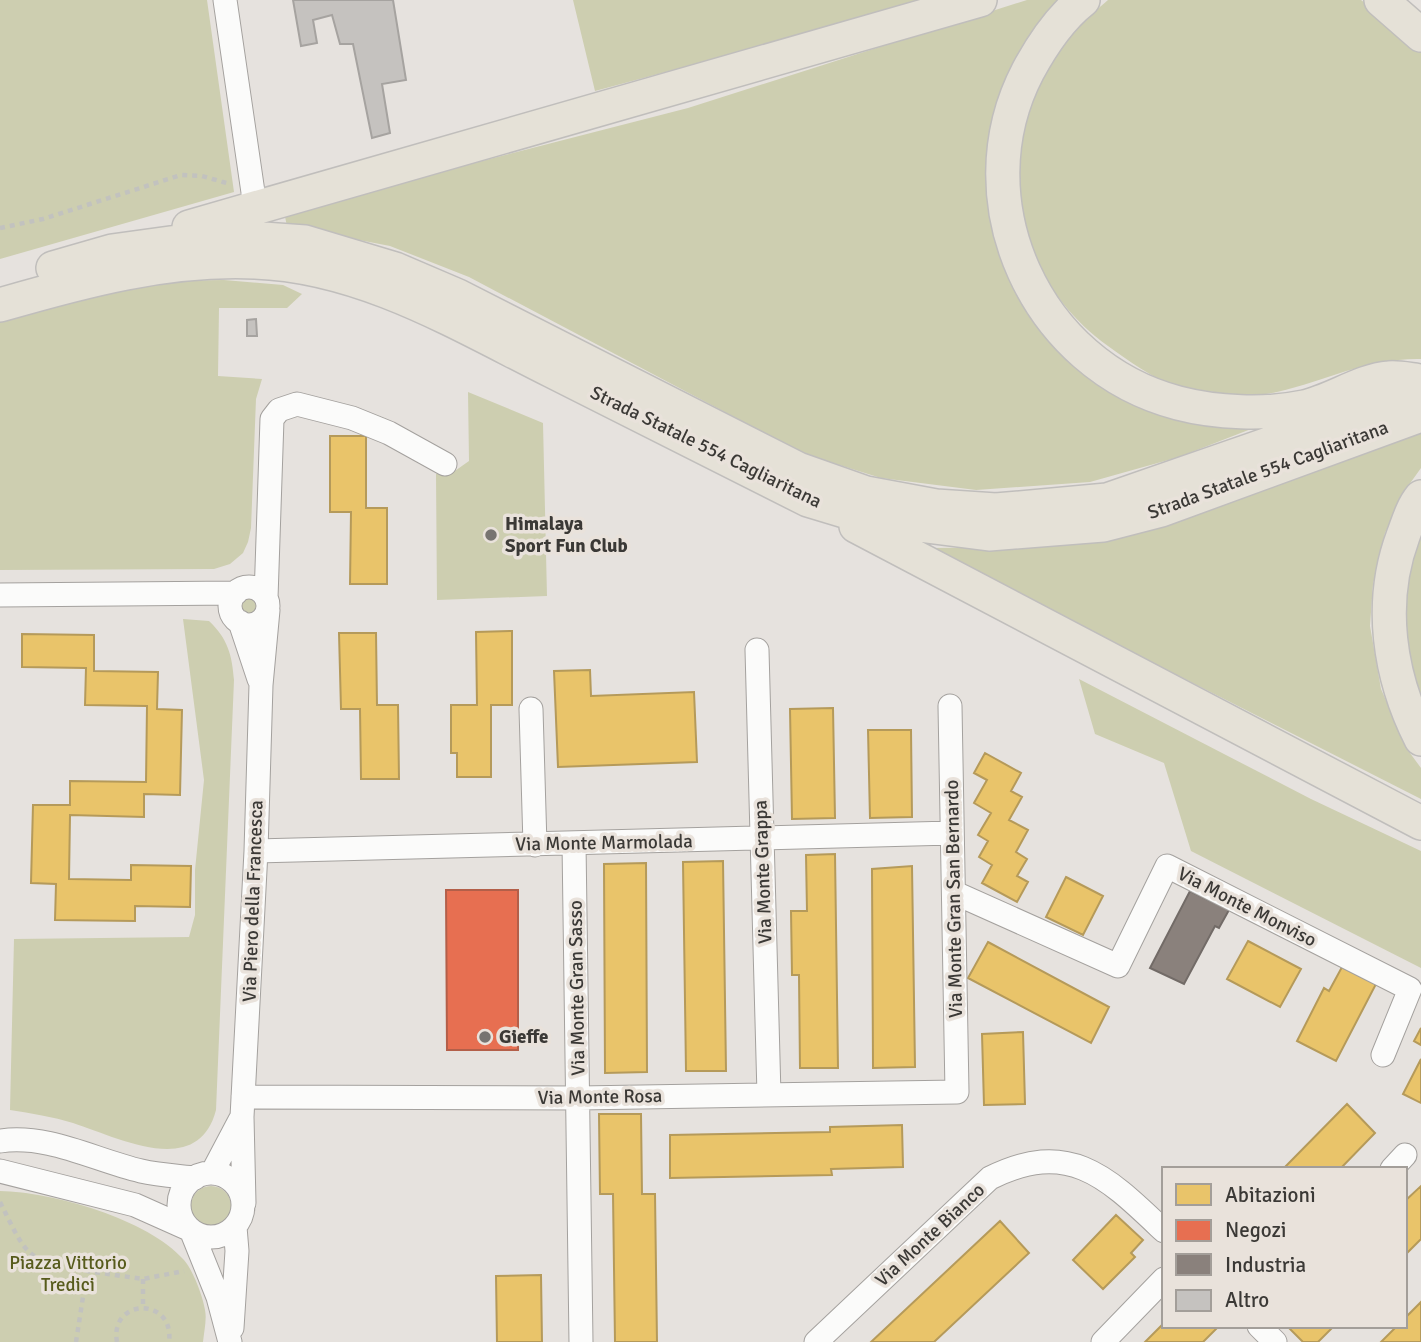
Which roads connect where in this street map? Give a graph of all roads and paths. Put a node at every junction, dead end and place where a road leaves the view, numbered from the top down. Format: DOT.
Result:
graph roads {
  1 [pos="225,0"];
  2 [pos="980,0"];
  3 [pos="1083,0"];
  4 [pos="1381,0"];
  5 [pos="1421,35"];
  6 [pos="254,201"];
  7 [pos="0,228"];
  8 [pos="113,251"];
  9 [pos="0,282"];
  10 [pos="0,305"];
  11 [pos="1421,381"];
  12 [pos="1421,391"];
  13 [pos="1421,415"];
  14 [pos="445,464"];
  15 [pos="1421,497"];
  16 [pos="808,500"];
  17 [pos="266,544"];
  18 [pos="0,595"];
  19 [pos="238,604"];
  20 [pos="267,604"];
  21 [pos="757,650"];
  22 [pos="261,685"];
  23 [pos="950,706"];
  24 [pos="530,709"];
  25 [pos="1421,739"];
  26 [pos="1421,823"];
  27 [pos="953,833"];
  28 [pos="762,839"];
  29 [pos="575,843"];
  30 [pos="535,845"];
  31 [pos="256,851"];
  32 [pos="955,893"];
  33 [pos="1383,1055"];
  34 [pos="957,1092"];
  35 [pos="769,1095"];
  36 [pos="579,1098"];
  37 [pos="242,1107"];
  38 [pos="0,1141"];
  39 [pos="0,1171"];
  40 [pos="203,1175"];
  41 [pos="0,1202"];
  42 [pos="244,1203"];
  43 [pos="235,1227"];
  44 [pos="1162,1229"];
  45 [pos="191,1230"];
  46 [pos="205,1264"];
  47 [pos="87,1271"];
  48 [pos="143,1279"];
  49 [pos="1162,1281"];
  50 [pos="143,1308"];
  51 [pos="1261,1328"];
  52 [pos="76,1342"];
  53 [pos="117,1342"];
  54 [pos="169,1342"];
  55 [pos="231,1342"];
  56 [pos="581,1342"];
  57 [pos="816,1342"];
  58 [pos="1103,1342"];
  59 [pos="1275,1342"];
  1 -- 6 [label="street"];
  2 -- 6 [label="highway"];
  3 -- 11 [label="highway"];
  4 -- 5 [label="highway"];
  6 -- 7 [label="path"];
  6 -- 8 [label="highway"];
  8 -- 9 [label="highway, Strada Statale 554 Cagliaritana"];
  8 -- 12 [label="highway, Strada Statale 554 Cagliaritana"];
  10 -- 16 [label="highway, Strada Statale 554 Cagliaritana"];
  13 -- 16 [label="highway, Strada Statale 554 Cagliaritana"];
  14 -- 17 [label="street, Via Piero della Francesca"];
  15 -- 25 [label="highway"];
  16 -- 26 [label="highway"];
  17 -- 19 [label="street, Via Piero della Francesca"];
  17 -- 20 [label="street, Via Piero della Francesca"];
  18 -- 19 [label="street"];
  19 -- 20 [label="street"];
  19 -- 20 [label="street"];
  19 -- 22 [label="street, Via Piero della Francesca"];
  20 -- 22 [label="street, Via Piero della Francesca"];
  21 -- 28 [label="street, Via Monte Grappa"];
  22 -- 31 [label="street, Via Piero della Francesca"];
  23 -- 27 [label="street, Via Monte Gran San Bernardo"];
  24 -- 30 [label="street"];
  27 -- 28 [label="street, Via Monte Marmolada"];
  27 -- 32 [label="street, Via Monte Gran San Bernardo"];
  28 -- 29 [label="street, Via Monte Marmolada"];
  28 -- 35 [label="street, Via Monte Grappa"];
  29 -- 30 [label="street, Via Monte Marmolada"];
  29 -- 36 [label="street, Via Monte Gran Sasso"];
  30 -- 31 [label="street, Via Monte Marmolada"];
  31 -- 37 [label="street, Via Piero della Francesca"];
  32 -- 33 [label="street, Via Monte Monviso"];
  32 -- 34 [label="street, Via Monte Gran San Bernardo"];
  34 -- 35 [label="street, Via Monte Rosa"];
  35 -- 36 [label="street, Via Monte Rosa"];
  36 -- 37 [label="street, Via Monte Rosa"];
  36 -- 56 [label="street, Via Monte Gran Sasso"];
  37 -- 40 [label="street, Via Piero della Francesca"];
  37 -- 42 [label="street, Via Piero della Francesca"];
  38 -- 40 [label="street"];
  39 -- 45 [label="street"];
  40 -- 42 [label="street"];
  40 -- 45 [label="street, Via Piero della Francesca"];
  41 -- 47 [label="path"];
  42 -- 43 [label="street, Via Piero della Francesca"];
  43 -- 45 [label="street"];
  43 -- 55 [label="street, Via Piero della Francesca"];
  44 -- 57 [label="street, Via Monte Bianco"];
  45 -- 46 [label="street, Via Piero della Francesca"];
  46 -- 48 [label="path"];
  46 -- 55 [label="street, Via Piero della Francesca"];
  47 -- 48 [label="path"];
  47 -- 52 [label="path"];
  48 -- 50 [label="path"];
  49 -- 58 [label="street"];
  50 -- 53 [label="path"];
  50 -- 54 [label="path"];
  51 -- 59 [label="street"];
}
